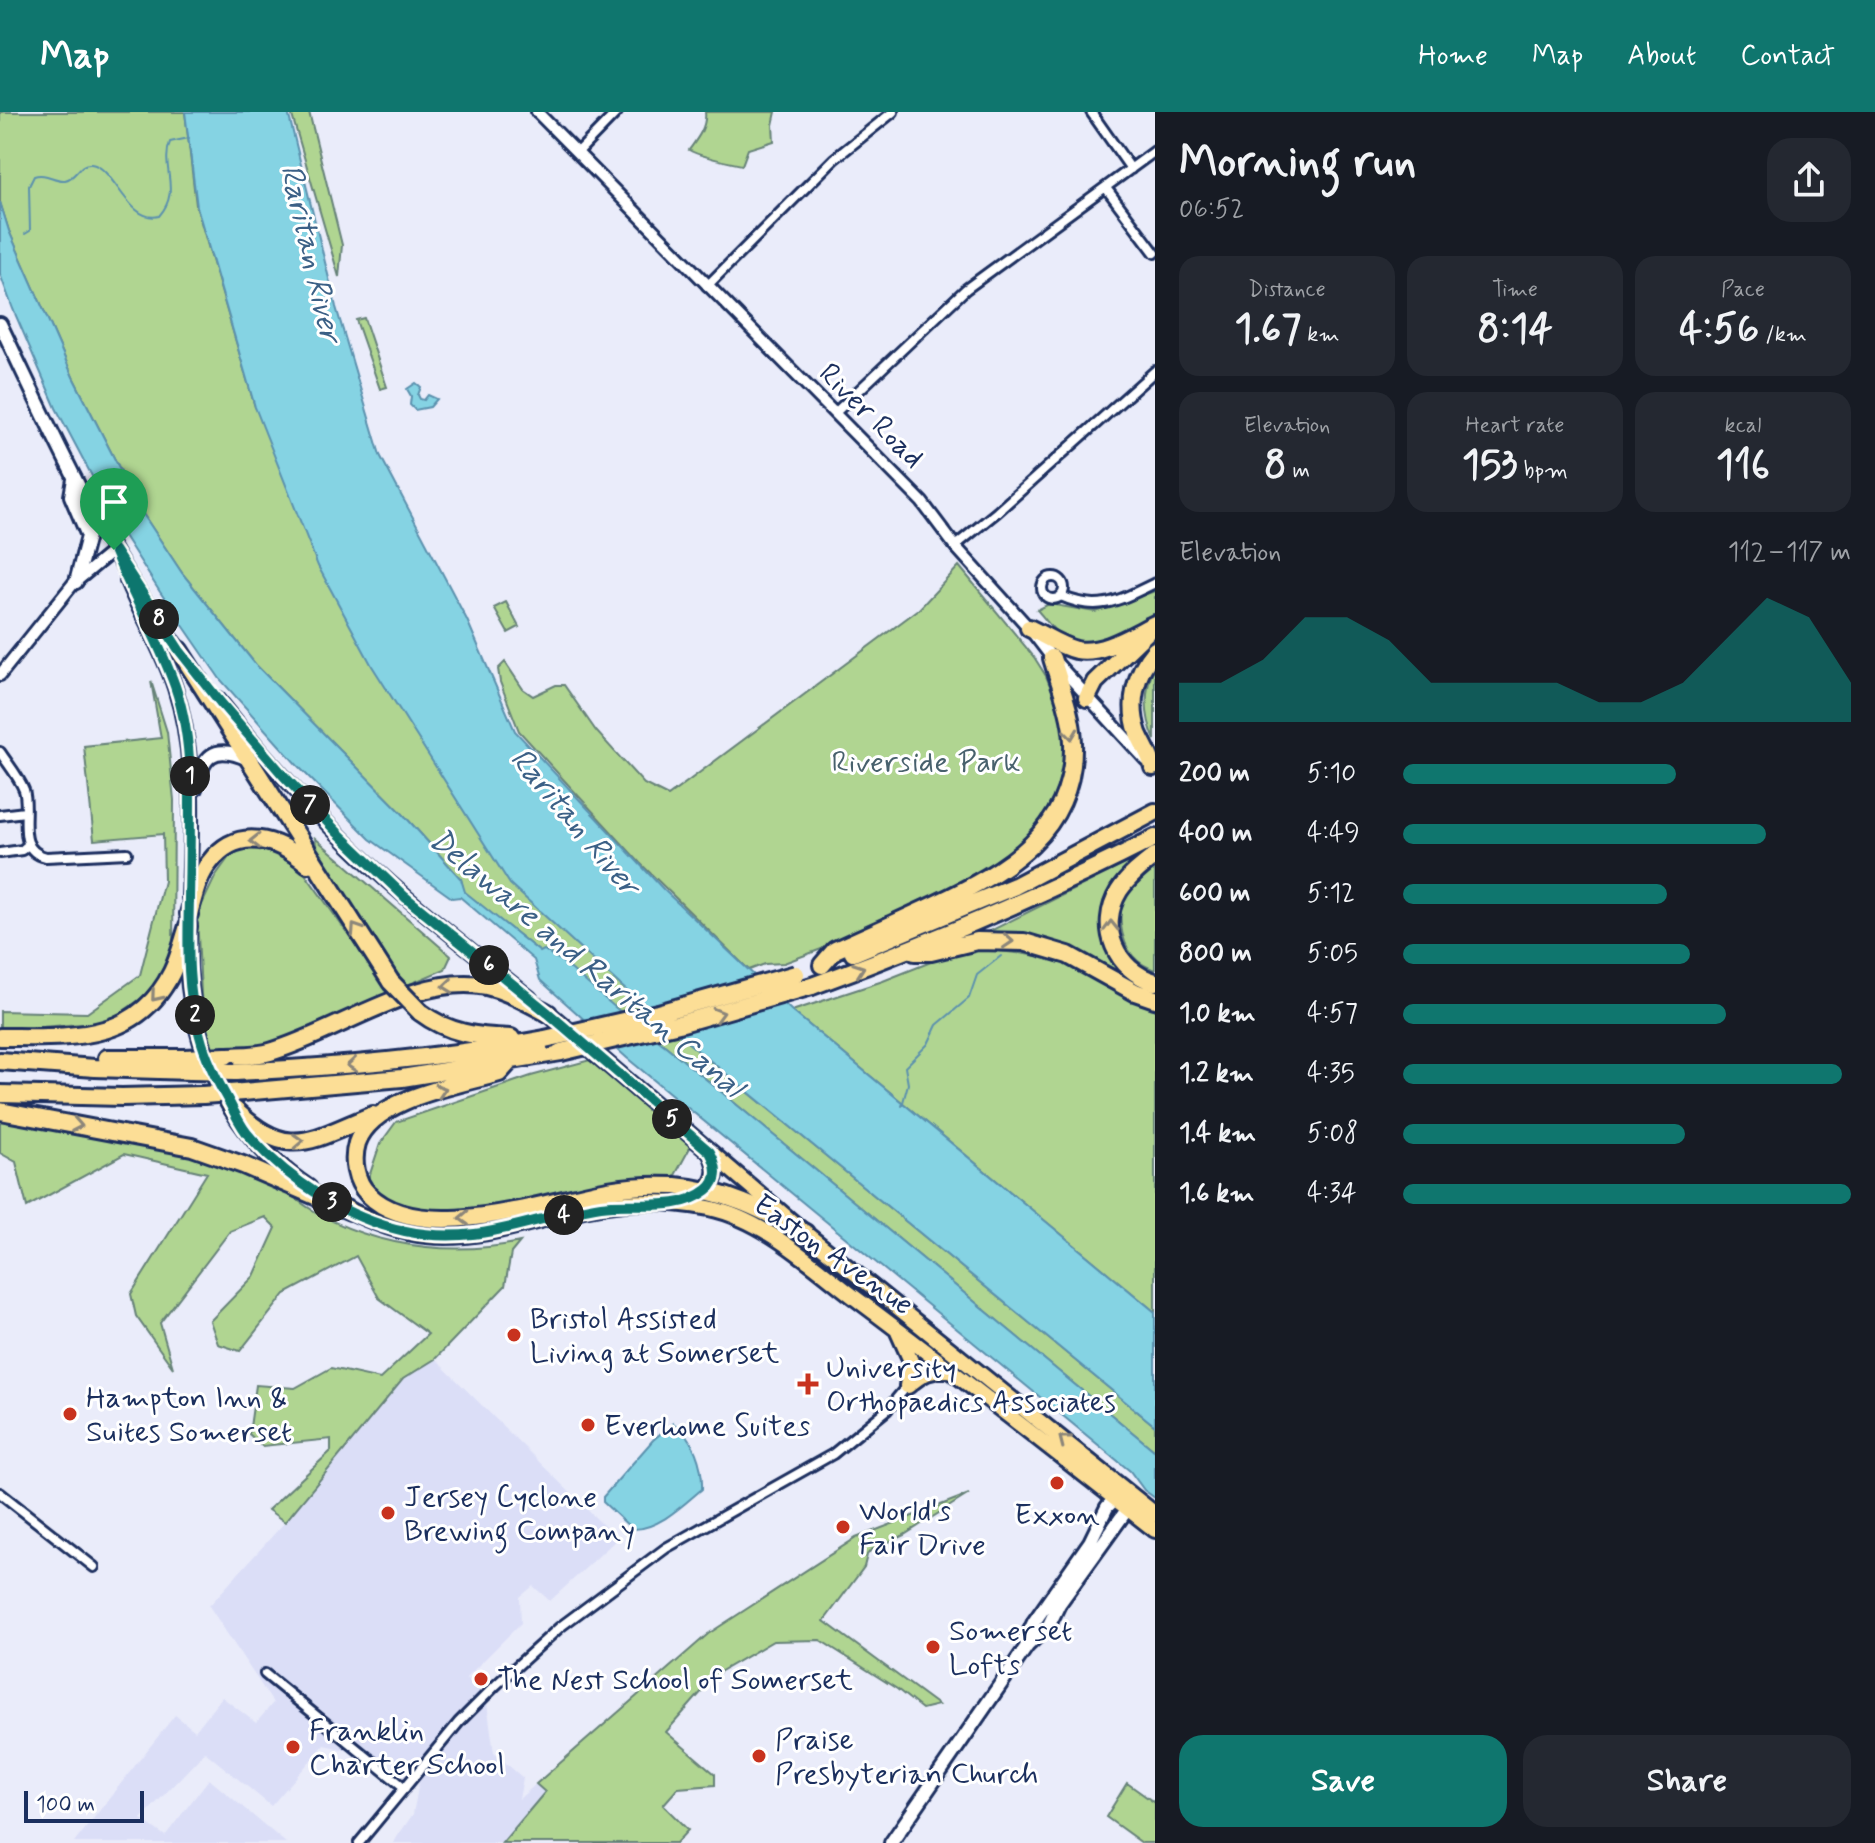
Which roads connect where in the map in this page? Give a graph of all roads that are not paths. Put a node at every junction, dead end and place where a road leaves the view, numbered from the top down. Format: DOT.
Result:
graph roads {
  1 [pos="537,112"];
  2 [pos="617,112"];
  3 [pos="893,112"];
  4 [pos="1091,112"];
  5 [pos="1155,151"];
  6 [pos="578,152"];
  7 [pos="1131,169"];
  8 [pos="1106,188"];
  9 [pos="1155,253"];
  10 [pos="707,286"];
  11 [pos="0,324"];
  12 [pos="1155,371"];
  13 [pos="835,413"];
  14 [pos="74,479"];
  15 [pos="955,546"];
  16 [pos="114,550"];
  17 [pos="76,582"];
  18 [pos="1155,583"];
  19 [pos="1061,596"];
  20 [pos="1154,625"];
  21 [pos="1029,628"];
  22 [pos="179,650"];
  23 [pos="1155,650"];
  24 [pos="1052,658"];
  25 [pos="0,675"];
  26 [pos="1087,698"];
  27 [pos="0,752"];
  28 [pos="247,759"];
  29 [pos="1154,768"];
  30 [pos="292,785"];
  31 [pos="1155,799"];
  32 [pos="190,805"];
  33 [pos="25,812"];
  34 [pos="1155,812"];
  35 [pos="0,815"];
  36 [pos="1155,838"];
  37 [pos="29,844"];
  38 [pos="1093,847"];
  39 [pos="0,853"];
  40 [pos="127,853"];
  41 [pos="1155,856"];
  42 [pos="321,875"];
  43 [pos="189,920"];
  44 [pos="906,951"];
  45 [pos="822,965"];
  46 [pos="1155,982"];
  47 [pos="1155,999"];
  48 [pos="548,1013"];
  49 [pos="0,1037"];
  50 [pos="543,1039"];
  51 [pos="0,1059"];
  52 [pos="509,1062"];
  53 [pos="188,1064"];
  54 [pos="0,1094"];
  55 [pos="232,1107"];
  56 [pos="386,1109"];
  57 [pos="0,1111"];
  58 [pos="710,1152"];
  59 [pos="707,1190"];
  60 [pos="679,1204"];
  61 [pos="350,1211"];
  62 [pos="805,1233"];
  63 [pos="896,1328"];
  64 [pos="951,1370"];
  65 [pos="907,1386"];
  66 [pos="0,1493"];
  67 [pos="1126,1499"];
  68 [pos="1155,1514"];
  69 [pos="1155,1530"];
  70 [pos="94,1567"];
  71 [pos="265,1674"];
  72 [pos="405,1788"];
  73 [pos="359,1843"];
  74 [pos="891,1843"];
  1 -- 6 [label="street, River Road"];
  2 -- 6 [label="street"];
  3 -- 10 [label="street"];
  4 -- 7 [label="street"];
  5 -- 7 [label="street"];
  6 -- 10 [label="street, River Road"];
  7 -- 8 [label="street"];
  8 -- 9 [label="street"];
  8 -- 13 [label="street"];
  10 -- 13 [label="street, River Road"];
  11 -- 14 [label="main road, Easton Avenue"];
  12 -- 15 [label="street"];
  13 -- 15 [label="street, River Road"];
  14 -- 16 [label="main road, Easton Avenue"];
  14 -- 17 [label="main road"];
  15 -- 21 [label="street, River Road"];
  16 -- 17 [label="street"];
  16 -- 22 [label="main road, Easton Avenue"];
  16 -- 32 [label="main road, Easton Avenue"];
  17 -- 25 [label="street"];
  18 -- 19 [label="street"];
  20 -- 21 [label="highway"];
  20 -- 26 [label="highway"];
  21 -- 24 [label="street, River Road"];
  22 -- 28 [label="highway"];
  22 -- 30 [label="main road, Easton Avenue"];
  23 -- 29 [label="highway"];
  24 -- 26 [label="street, River Road"];
  24 -- 45 [label="highway, one-way"];
  26 -- 29 [label="street, River Road"];
  27 -- 33 [label="street"];
  28 -- 30 [label="main road"];
  28 -- 32 [label="main road"];
  28 -- 42 [label="highway"];
  30 -- 48 [label="main road, Easton Avenue"];
  31 -- 38 [label="highway"];
  32 -- 43 [label="main road, Easton Avenue"];
  33 -- 35 [label="street"];
  33 -- 37 [label="street"];
  34 -- 38 [label="highway"];
  36 -- 44 [label="highway"];
  37 -- 39 [label="street"];
  37 -- 40 [label="street"];
  38 -- 45 [label="highway"];
  46 -- 41 [label="highway, one-way"];
  42 -- 43 [label="highway, one-way"];
  50 -- 42 [label="highway, one-way, bridge"];
  43 -- 49 [label="highway, one-way"];
  43 -- 55 [label="main road, Easton Avenue"];
  44 -- 47 [label="highway, one-way"];
  52 -- 44 [label="highway, one-way, bridge"];
  45 -- 50 [label="highway, bridge"];
  48 -- 53 [label="highway, one-way, bridge"];
  48 -- 58 [label="main road, Easton Avenue"];
  50 -- 53 [label="highway, one-way, bridge"];
  51 -- 53 [label="highway"];
  52 -- 54 [label="highway, bridge"];
  56 -- 52 [label="highway, one-way"];
  55 -- 56 [label="highway, one-way"];
  55 -- 61 [label="main road, Easton Avenue"];
  59 -- 56 [label="highway, one-way"];
  57 -- 61 [label="highway, one-way"];
  58 -- 59 [label="main road"];
  58 -- 62 [label="main road, Easton Avenue"];
  59 -- 60 [label="main road"];
  59 -- 62 [label="highway"];
  60 -- 61 [label="main road, Easton Avenue"];
  60 -- 63 [label="main road, Easton Avenue"];
  67 -- 62 [label="main road, Easton Avenue, one-way"];
  63 -- 64 [label="main road, Easton Avenue"];
  63 -- 65 [label="main road"];
  64 -- 65 [label="main road"];
  64 -- 67 [label="main road, Easton Avenue"];
  65 -- 72 [label="street"];
  66 -- 70 [label="street"];
  67 -- 68 [label="main road, Easton Avenue"];
  67 -- 69 [label="main road, Easton Avenue"];
  67 -- 74 [label="main road"];
  71 -- 72 [label="street"];
  72 -- 73 [label="street"];
}
